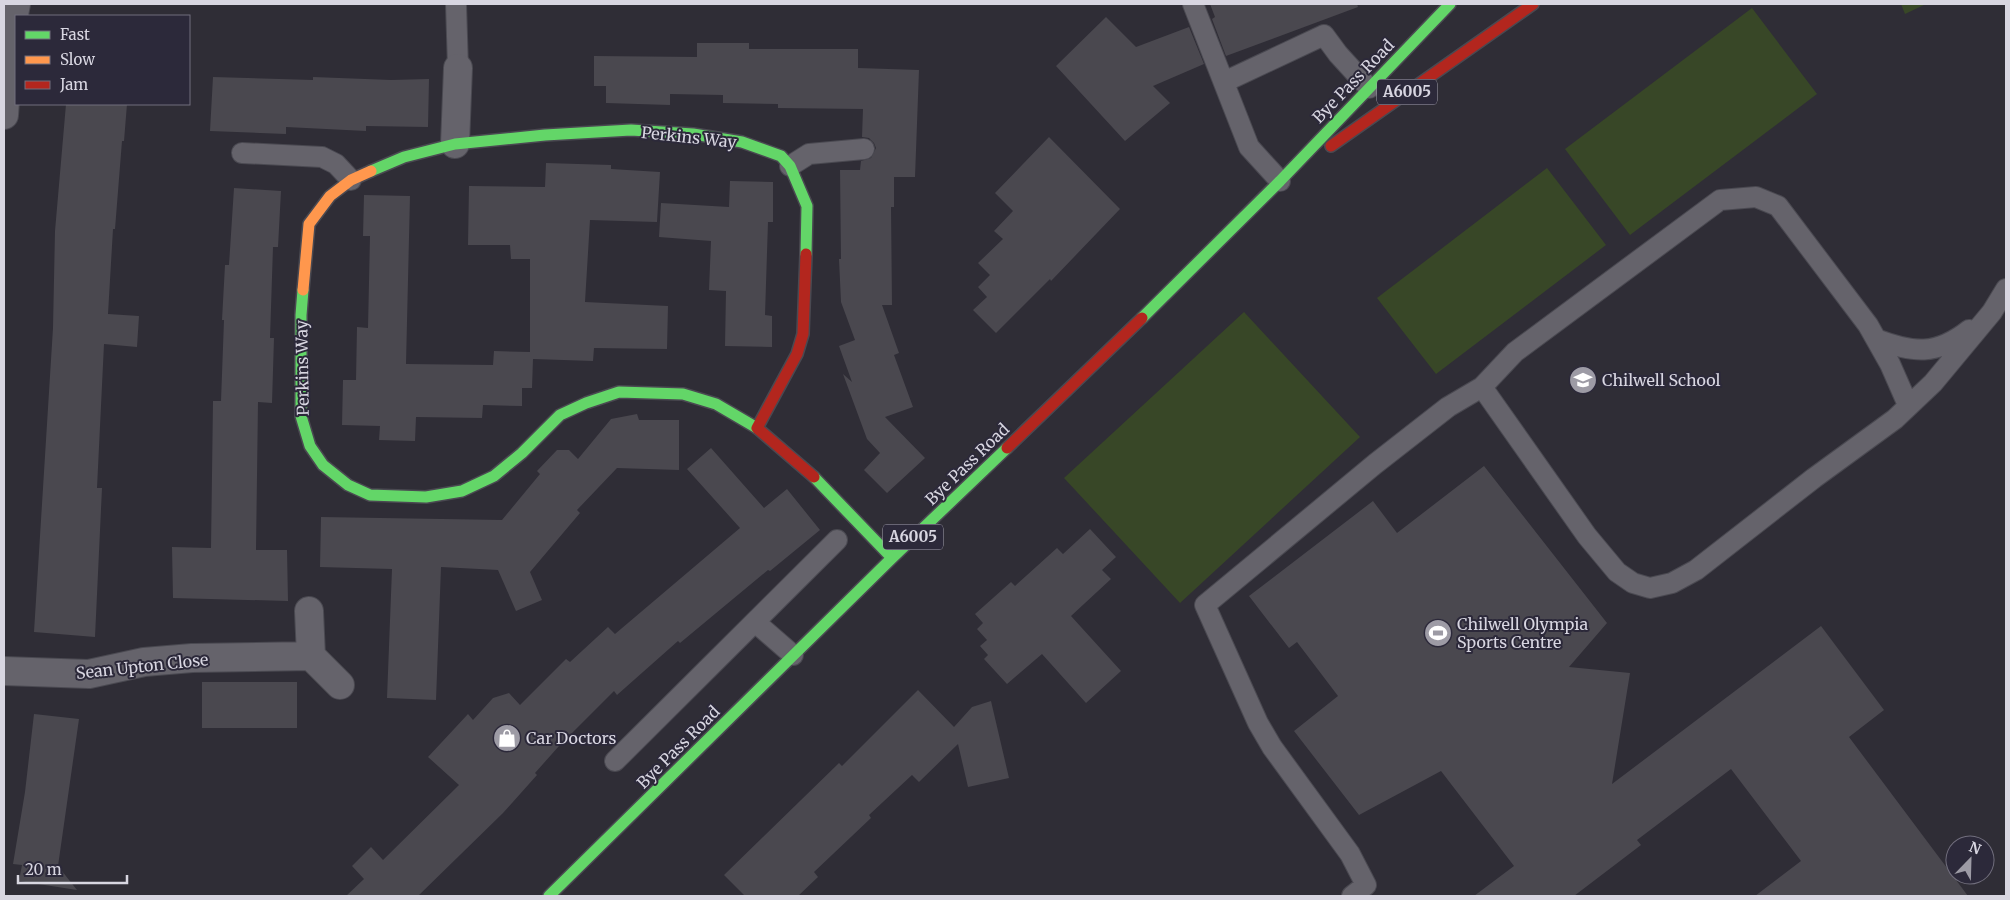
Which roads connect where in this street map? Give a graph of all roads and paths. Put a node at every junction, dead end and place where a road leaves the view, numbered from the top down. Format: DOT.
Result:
graph roads {
  1 [pos="16,4"];
  2 [pos="456,4"];
  3 [pos="1193,4"];
  4 [pos="1450,4"];
  5 [pos="1533,4"];
  6 [pos="458,68"];
  7 [pos="1224,82"];
  8 [pos="1369,88"];
  9 [pos="4,115"];
  10 [pos="455,144"];
  11 [pos="864,149"];
  12 [pos="242,153"];
  13 [pos="790,166"];
  14 [pos="351,180"];
  15 [pos="1280,181"];
  16 [pos="2006,289"];
  17 [pos="1992,312"];
  18 [pos="1876,339"];
  19 [pos="1482,387"];
  20 [pos="1908,405"];
  21 [pos="757,428"];
  22 [pos="837,540"];
  23 [pos="892,558"];
  24 [pos="309,611"];
  25 [pos="755,622"];
  26 [pos="311,656"];
  27 [pos="793,656"];
  28 [pos="4,671"];
  29 [pos="340,685"];
  30 [pos="615,761"];
  31 [pos="555,894"];
  32 [pos="1352,896"];
  1 -- 9 [label="street"];
  2 -- 6 [label="lane"];
  3 -- 7 [label="lane"];
  4 -- 8 [label="street, Bye Pass Road / A6005"];
  5 -- 15 [label="street, Bye Pass Road / A6005"];
  6 -- 10 [label="street"];
  7 -- 8 [label="lane"];
  7 -- 15 [label="lane"];
  8 -- 15 [label="street, Bye Pass Road / A6005"];
  10 -- 13 [label="street, Perkins Way"];
  10 -- 14 [label="street, Perkins Way"];
  11 -- 13 [label="lane"];
  12 -- 14 [label="lane"];
  13 -- 21 [label="street"];
  14 -- 21 [label="street, Perkins Way"];
  15 -- 23 [label="street, Bye Pass Road / A6005"];
  16 -- 17 [label="lane"];
  17 -- 18 [label="lane"];
  17 -- 20 [label="lane"];
  18 -- 19 [label="lane"];
  18 -- 20 [label="lane"];
  19 -- 20 [label="lane"];
  19 -- 32 [label="lane"];
  21 -- 23 [label="street, Perkins Way"];
  22 -- 25 [label="lane"];
  23 -- 27 [label="street, Bye Pass Road / A6005"];
  24 -- 26 [label="street"];
  25 -- 27 [label="lane"];
  25 -- 30 [label="lane"];
  26 -- 28 [label="street, Sean Upton Close"];
  26 -- 29 [label="street"];
  27 -- 31 [label="street, Bye Pass Road / A6005"];
}
